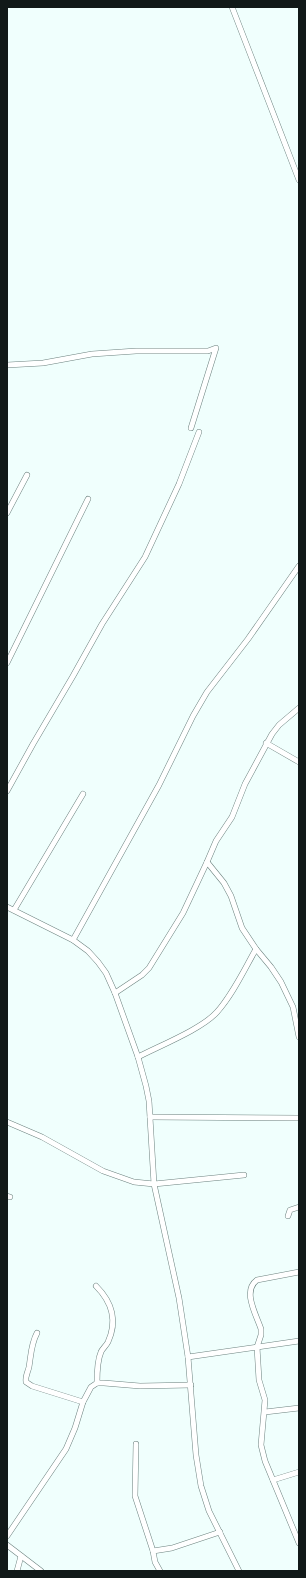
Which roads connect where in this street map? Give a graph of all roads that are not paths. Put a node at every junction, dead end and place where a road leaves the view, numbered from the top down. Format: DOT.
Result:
graph roads {
  1 [pos="232,7"];
  2 [pos="299,180"];
  3 [pos="7,365"];
  4 [pos="191,428"];
  5 [pos="199,432"];
  6 [pos="27,476"];
  7 [pos="88,499"];
  8 [pos="7,513"];
  9 [pos="299,566"];
  10 [pos="7,663"];
  11 [pos="299,708"];
  12 [pos="266,743"];
  13 [pos="299,762"];
  14 [pos="7,791"];
  15 [pos="83,794"];
  16 [pos="207,862"];
  17 [pos="7,907"];
  18 [pos="14,910"];
  19 [pos="73,940"];
  20 [pos="256,950"];
  21 [pos="115,993"];
  22 [pos="299,1038"];
  23 [pos="138,1057"];
  24 [pos="150,1117"];
  25 [pos="299,1118"];
  26 [pos="7,1122"];
  27 [pos="244,1175"];
  28 [pos="154,1184"];
  29 [pos="299,1207"];
  30 [pos="288,1216"];
  31 [pos="299,1272"];
  32 [pos="96,1286"];
  33 [pos="37,1333"];
  34 [pos="299,1341"];
  35 [pos="257,1347"];
  36 [pos="188,1357"];
  37 [pos="97,1383"];
  38 [pos="191,1385"];
  39 [pos="83,1402"];
  40 [pos="299,1408"];
  41 [pos="265,1412"];
  42 [pos="136,1444"];
  43 [pos="299,1472"];
  44 [pos="273,1480"];
  45 [pos="220,1532"];
  46 [pos="7,1536"];
  47 [pos="299,1542"];
  48 [pos="7,1545"];
  49 [pos="153,1551"];
  50 [pos="21,1556"];
  51 [pos="17,1571"];
  52 [pos="41,1571"];
  53 [pos="160,1571"];
  54 [pos="239,1571"];
  1 -- 2 [label="street"];
  3 -- 4 [label="street"];
  5 -- 14 [label="street"];
  6 -- 8 [label="street"];
  7 -- 10 [label="street"];
  9 -- 19 [label="street"];
  11 -- 12 [label="street"];
  12 -- 13 [label="street"];
  12 -- 16 [label="street"];
  15 -- 18 [label="street"];
  16 -- 20 [label="street"];
  16 -- 21 [label="street"];
  17 -- 18 [label="street"];
  18 -- 19 [label="street"];
  19 -- 21 [label="street"];
  20 -- 22 [label="street"];
  20 -- 23 [label="street"];
  21 -- 23 [label="street"];
  23 -- 24 [label="street"];
  24 -- 25 [label="street"];
  24 -- 28 [label="street"];
  26 -- 28 [label="street"];
  27 -- 28 [label="street"];
  28 -- 36 [label="street"];
  29 -- 30 [label="street"];
  31 -- 35 [label="street"];
  32 -- 37 [label="street"];
  33 -- 39 [label="street"];
  34 -- 35 [label="street"];
  35 -- 36 [label="street"];
  35 -- 41 [label="street"];
  36 -- 38 [label="street"];
  37 -- 38 [label="street"];
  37 -- 39 [label="street"];
  38 -- 45 [label="street"];
  39 -- 46 [label="street"];
  40 -- 41 [label="street"];
  41 -- 44 [label="street"];
  42 -- 49 [label="street"];
  43 -- 44 [label="street"];
  44 -- 47 [label="street"];
  45 -- 49 [label="street"];
  45 -- 54 [label="street"];
  48 -- 50 [label="street"];
  49 -- 53 [label="street"];
  50 -- 51 [label="street"];
  50 -- 52 [label="street"];
}
